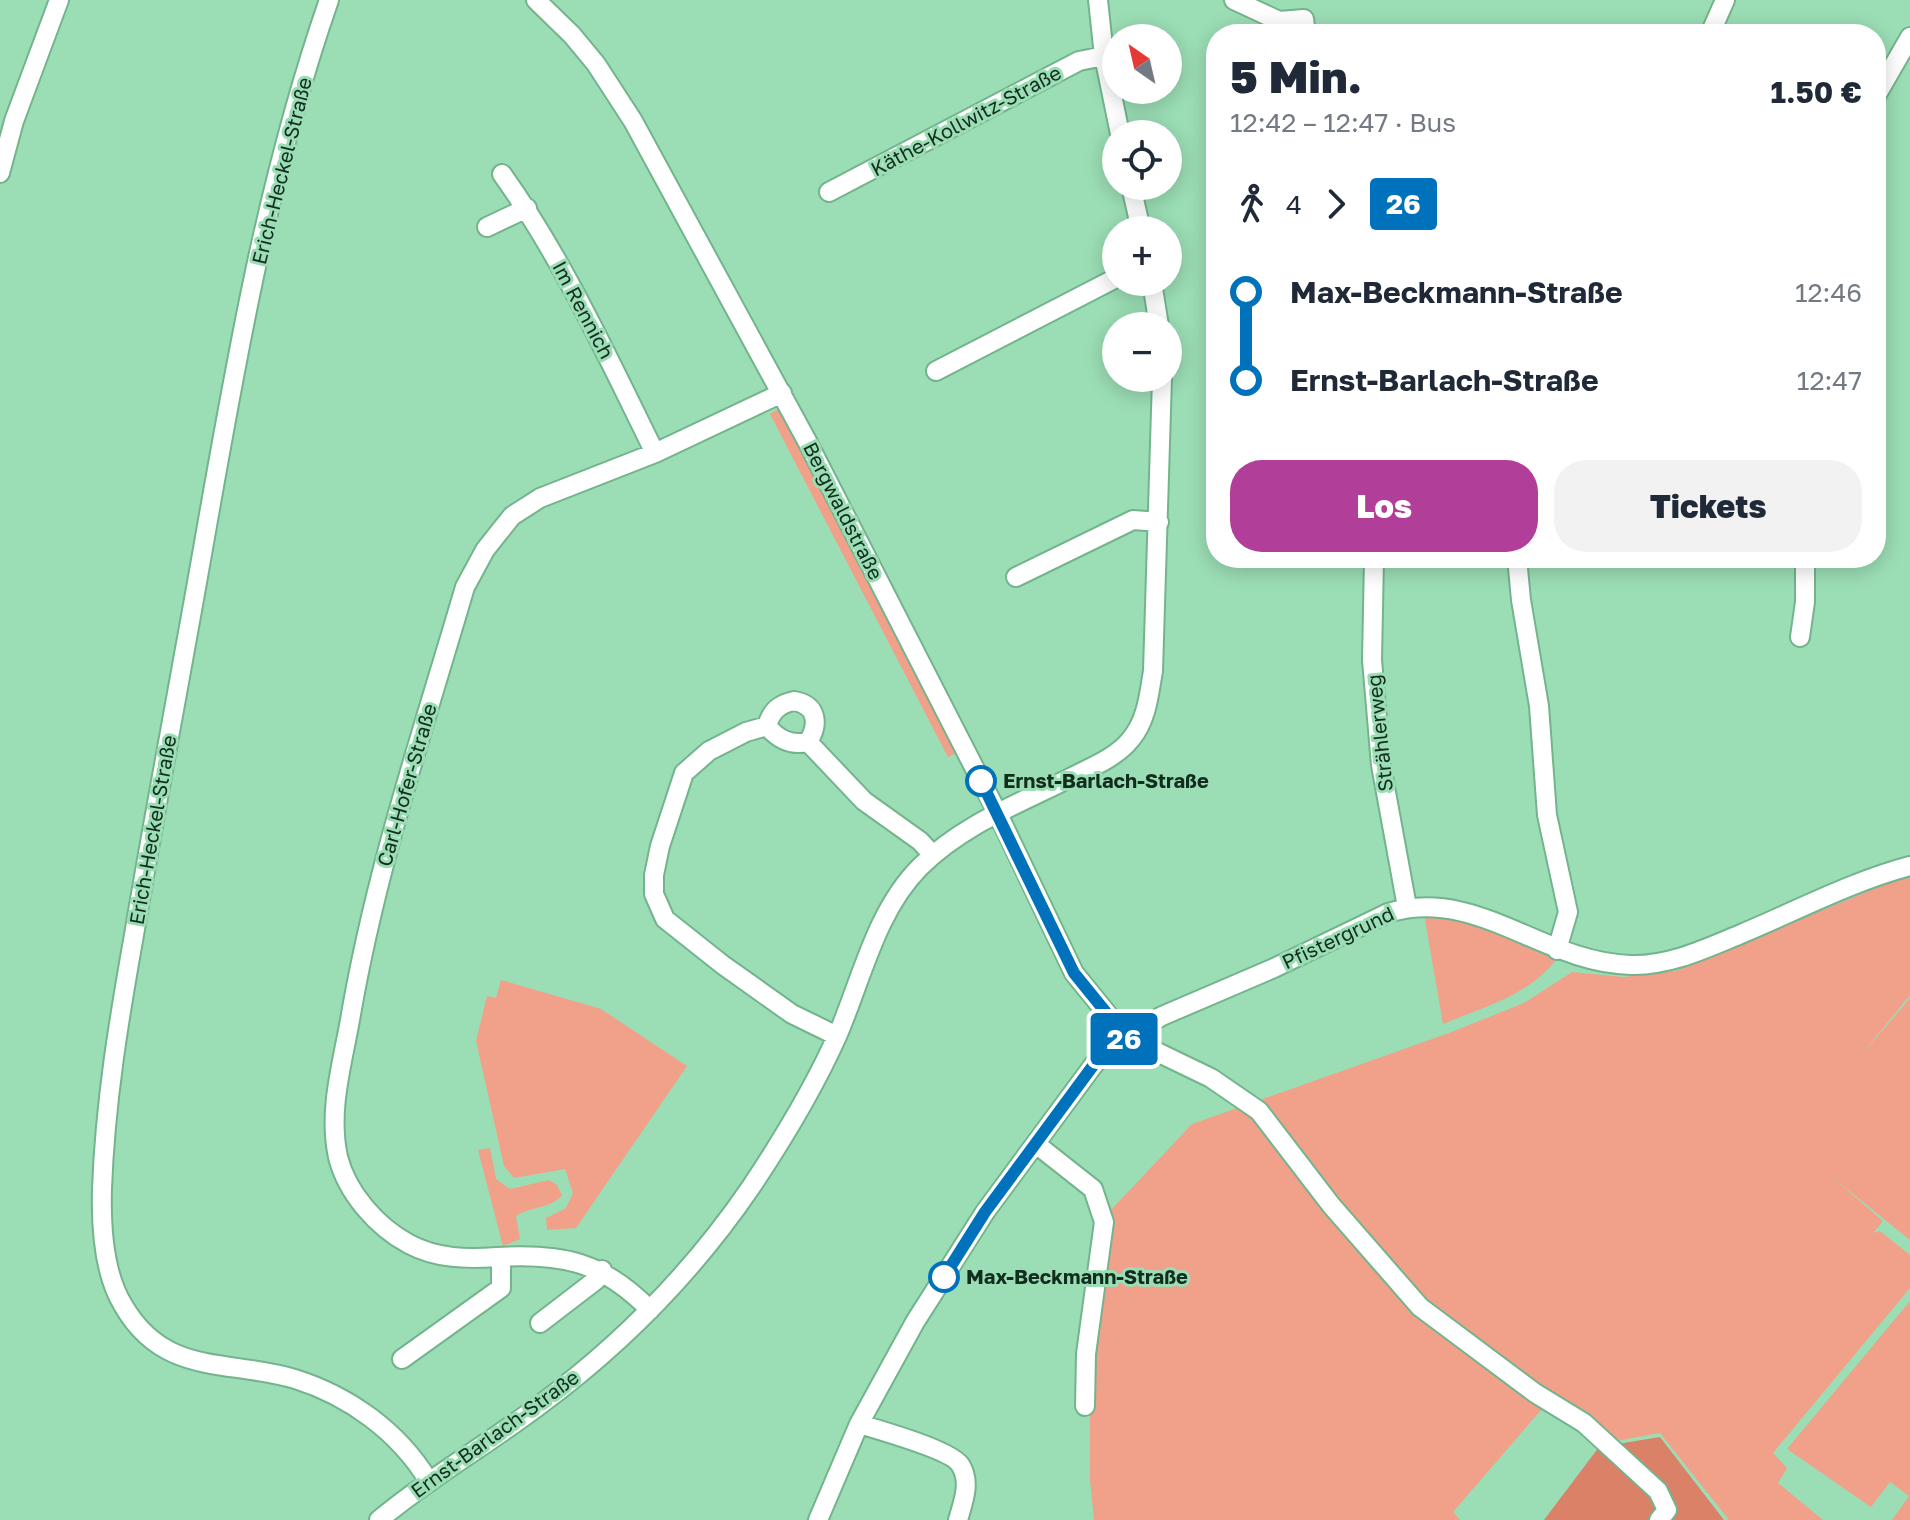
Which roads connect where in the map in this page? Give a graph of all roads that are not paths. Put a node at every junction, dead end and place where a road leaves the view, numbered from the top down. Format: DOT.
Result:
graph roads {
  1 [pos="59,0"];
  2 [pos="329,0"];
  3 [pos="536,0"];
  4 [pos="1098,0"];
  5 [pos="1234,0"];
  6 [pos="1300,0"];
  7 [pos="1725,0"];
  8 [pos="1292,24"];
  9 [pos="1304,24"];
  10 [pos="1714,24"];
  11 [pos="1102,37"];
  12 [pos="1910,37"];
  13 [pos="1102,56"];
  14 [pos="1886,79"];
  15 [pos="7,119"];
  16 [pos="0,173"];
  17 [pos="502,174"];
  18 [pos="829,192"];
  19 [pos="527,208"];
  20 [pos="487,227"];
  21 [pos="1102,285"];
  22 [pos="936,371"];
  23 [pos="1162,392"];
  24 [pos="782,393"];
  25 [pos="655,453"];
  26 [pos="1159,522"];
  27 [pos="1374,568"];
  28 [pos="1518,568"];
  29 [pos="1805,568"];
  30 [pos="1016,577"];
  31 [pos="1800,637"];
  32 [pos="767,726"];
  33 [pos="808,742"];
  34 [pos="998,814"];
  35 [pos="932,854"];
  36 [pos="1910,866"];
  37 [pos="1407,907"];
  38 [pos="1557,950"];
  39 [pos="837,1036"];
  40 [pos="1126,1037"];
  41 [pos="1036,1144"];
  42 [pos="501,1257"];
  43 [pos="602,1270"];
  44 [pos="650,1310"];
  45 [pos="540,1323"];
  46 [pos="402,1359"];
  47 [pos="1085,1406"];
  48 [pos="859,1424"];
  49 [pos="428,1480"];
  50 [pos="1663,1515"];
  51 [pos="379,1520"];
  52 [pos="818,1520"];
  53 [pos="958,1520"];
  1 -- 15 [label="street"];
  2 -- 49 [label="street, Erich-Heckel-Straße"];
  3 -- 24 [label="street, Bergwaldstraße"];
  4 -- 11 [label="street"];
  5 -- 8 [label="street"];
  6 -- 9 [label="street"];
  7 -- 10 [label="street"];
  12 -- 14 [label="street"];
  13 -- 18 [label="street, Käthe-Kollwitz-Straße"];
  15 -- 16 [label="street"];
  17 -- 19 [label="street, Im Rennich"];
  19 -- 20 [label="street"];
  19 -- 25 [label="street, Im Rennich"];
  21 -- 22 [label="street"];
  23 -- 26 [label="street"];
  24 -- 25 [label="street, Carl-Hofer-Straße"];
  24 -- 34 [label="street, Bergwaldstraße"];
  25 -- 42 [label="street, Carl-Hofer-Straße"];
  26 -- 30 [label="street"];
  26 -- 34 [label="street"];
  27 -- 37 [label="street, Strählerweg"];
  28 -- 38 [label="street"];
  29 -- 31 [label="street"];
  32 -- 33 [label="street"];
  32 -- 33 [label="street"];
  32 -- 39 [label="street"];
  33 -- 35 [label="street"];
  34 -- 35 [label="street, Ernst-Barlach-Straße"];
  34 -- 40 [label="street, Bergwaldstraße"];
  35 -- 39 [label="street, Ernst-Barlach-Straße"];
  36 -- 38 [label="street, Pfistergrund"];
  37 -- 38 [label="street, Pfistergrund"];
  37 -- 40 [label="street, Pfistergrund"];
  39 -- 44 [label="street, Ernst-Barlach-Straße"];
  40 -- 41 [label="street"];
  40 -- 50 [label="street"];
  41 -- 47 [label="street"];
  41 -- 48 [label="street"];
  42 -- 43 [label="street, Carl-Hofer-Straße"];
  42 -- 46 [label="street"];
  43 -- 44 [label="street, Carl-Hofer-Straße"];
  43 -- 45 [label="street"];
  44 -- 49 [label="street, Ernst-Barlach-Straße"];
  48 -- 52 [label="street"];
  48 -- 53 [label="street"];
  49 -- 51 [label="street, Ernst-Barlach-Straße"];
}
